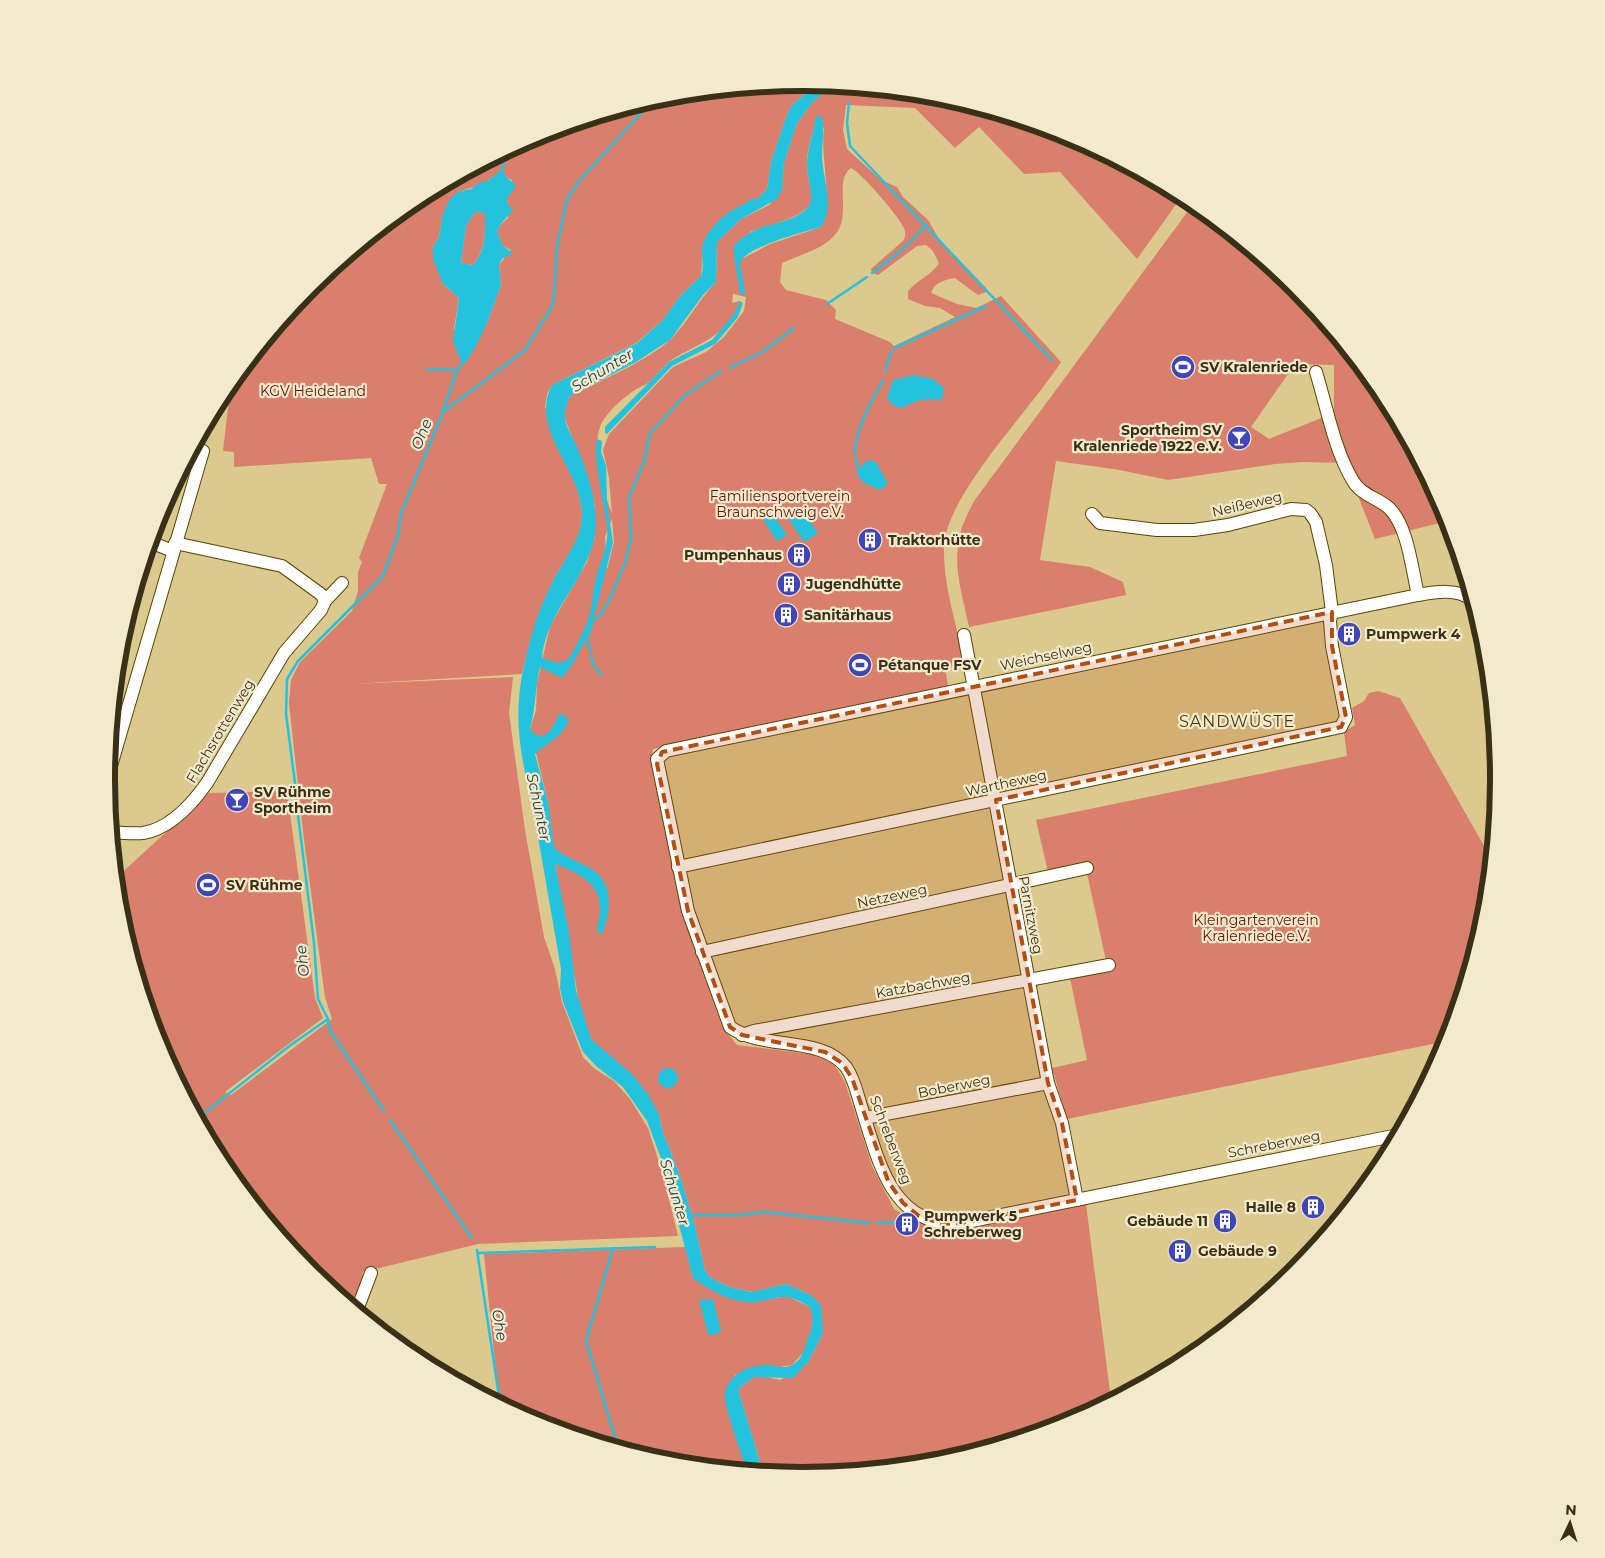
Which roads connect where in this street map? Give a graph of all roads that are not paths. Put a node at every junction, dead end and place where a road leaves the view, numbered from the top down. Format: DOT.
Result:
graph roads {
  1 [pos="1316,372"];
  2 [pos="204,451"];
  3 [pos="1092,514"];
  4 [pos="157,543"];
  5 [pos="174,547"];
  6 [pos="342,583"];
  7 [pos="1418,595"];
  8 [pos="1465,596"];
  9 [pos="325,601"];
  10 [pos="1332,612"];
  11 [pos="964,635"];
  12 [pos="975,686"];
  13 [pos="1341,727"];
  14 [pos="116,749"];
  15 [pos="996,800"];
  16 [pos="117,832"];
  17 [pos="678,867"];
  18 [pos="1087,868"];
  19 [pos="1010,886"];
  20 [pos="702,952"];
  21 [pos="1109,965"];
  22 [pos="1029,981"];
  23 [pos="742,1035"];
  24 [pos="1048,1083"];
  25 [pos="865,1118"];
  26 [pos="1390,1136"];
  27 [pos="1077,1200"];
  28 [pos="371,1273"];
  29 [pos="359,1304"];
  1 -- 7 [label="street"];
  2 -- 5 [label="street"];
  3 -- 10 [label="street, Neißeweg"];
  4 -- 5 [label="street"];
  5 -- 9 [label="street"];
  5 -- 14 [label="street"];
  6 -- 9 [label="street, Flachsrottenweg"];
  7 -- 8 [label="street, Weichselweg"];
  7 -- 10 [label="street, Weichselweg"];
  9 -- 16 [label="street, Flachsrottenweg"];
  10 -- 12 [label="street, Weichselweg"];
  10 -- 13 [label="street, Neißeweg"];
  11 -- 12 [label="street, Parnitzweg"];
  12 -- 15 [label="street, Parnitzweg"];
  12 -- 17 [label="street, Weichselweg"];
  13 -- 15 [label="street, Wartheweg"];
  15 -- 17 [label="street, Wartheweg"];
  15 -- 19 [label="street, Parnitzweg"];
  17 -- 20 [label="street"];
  18 -- 19 [label="street, Netzeweg"];
  19 -- 20 [label="street, Netzeweg"];
  19 -- 22 [label="street, Parnitzweg"];
  20 -- 23 [label="street"];
  21 -- 22 [label="street, Katzbachweg"];
  22 -- 23 [label="street, Katzbachweg"];
  22 -- 24 [label="street, Parnitzweg"];
  23 -- 25 [label="street, Schreberweg"];
  24 -- 25 [label="street, Boberweg"];
  24 -- 27 [label="street, Parnitzweg"];
  25 -- 27 [label="street, Schreberweg"];
  26 -- 27 [label="street, Schreberweg"];
  28 -- 29 [label="street"];
}
